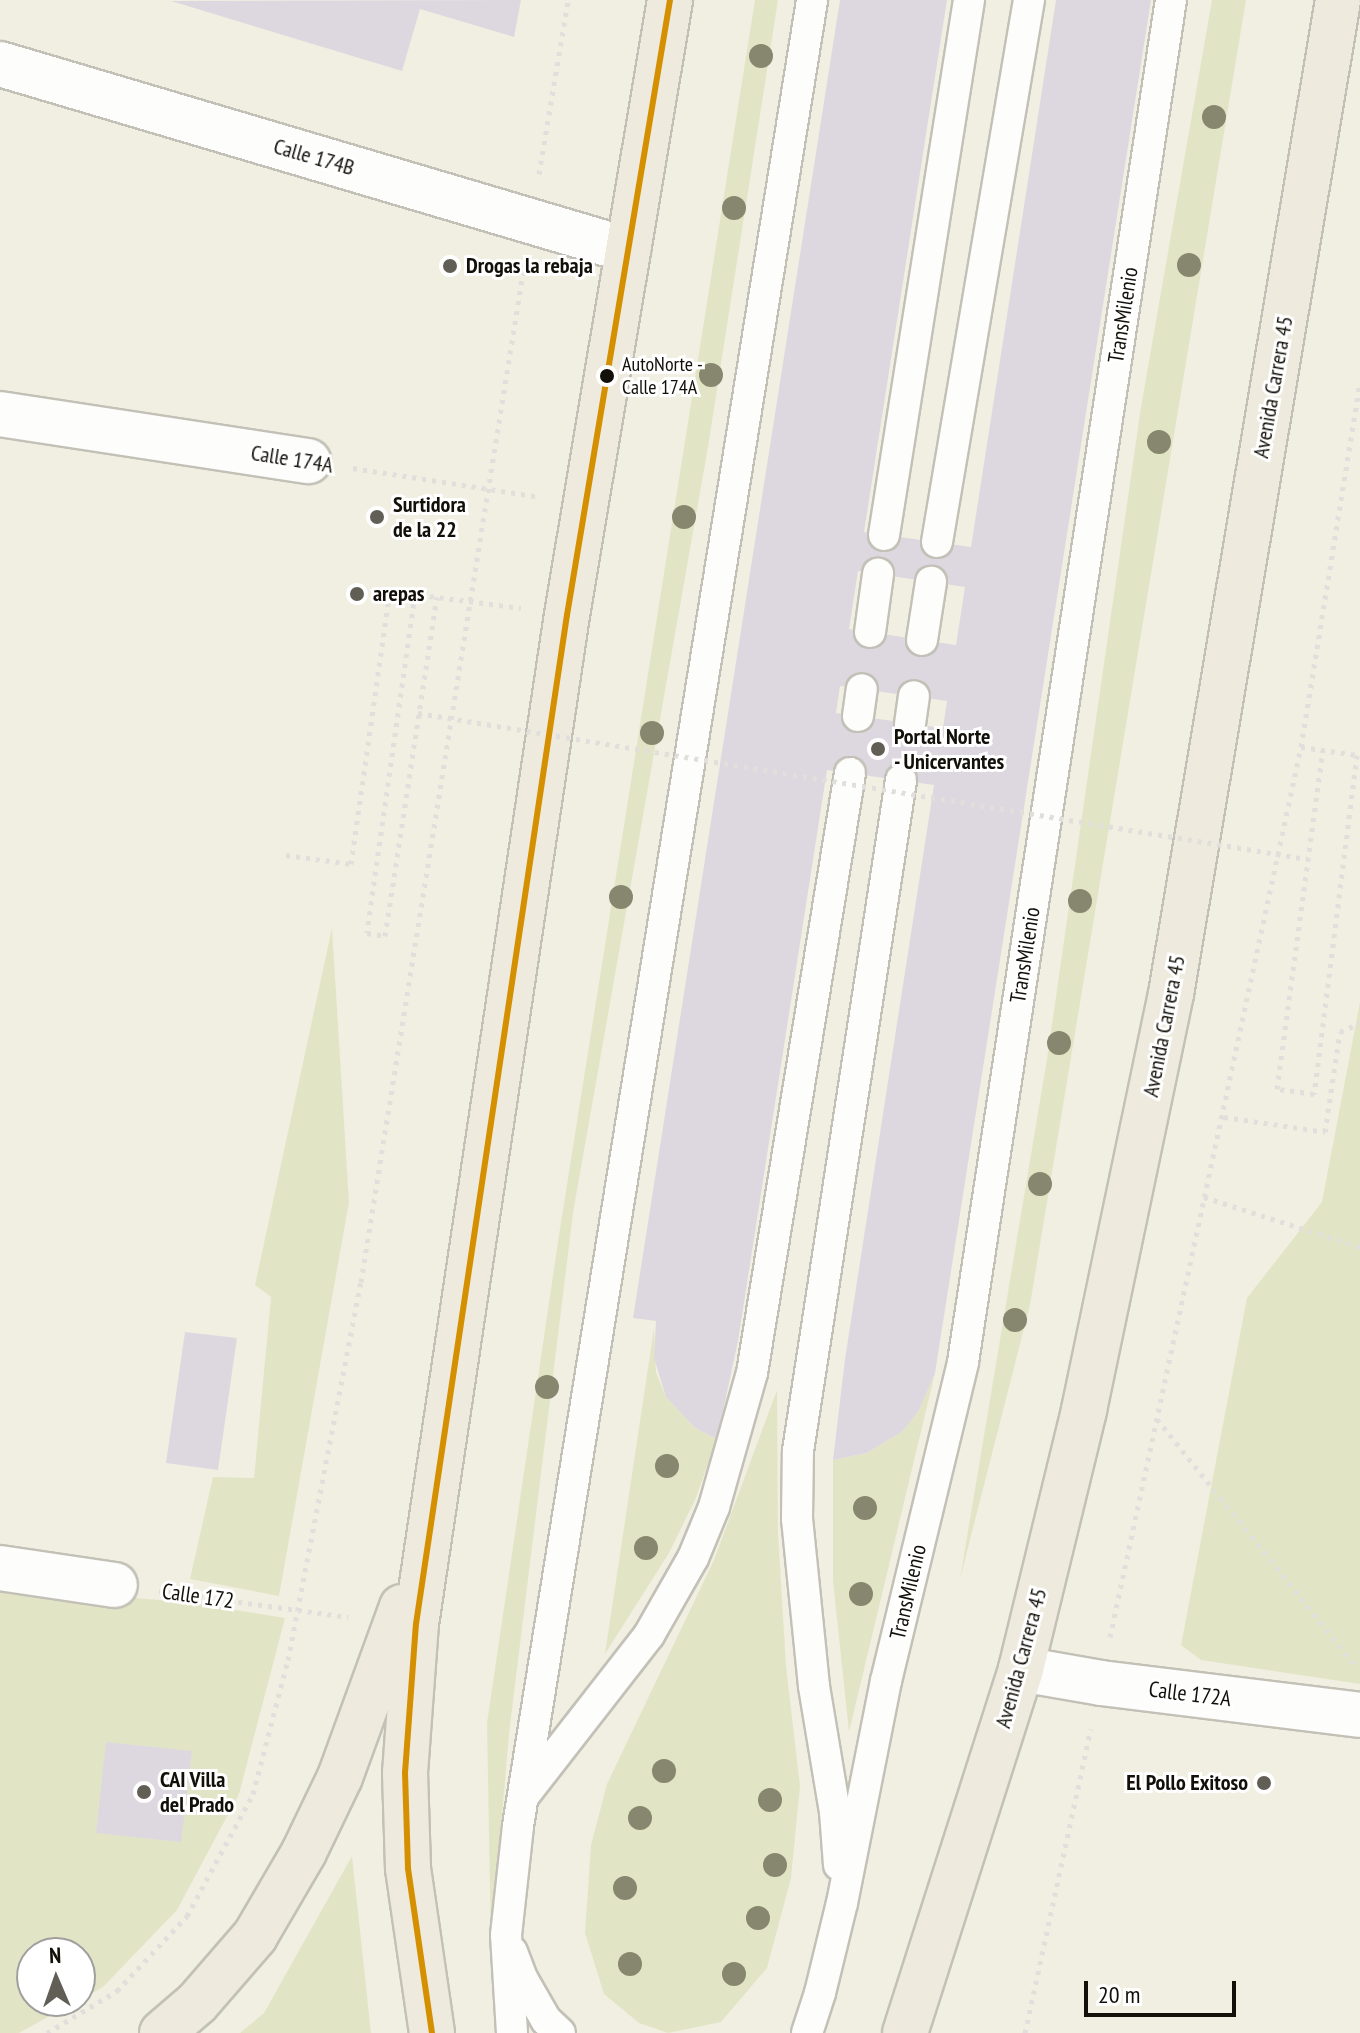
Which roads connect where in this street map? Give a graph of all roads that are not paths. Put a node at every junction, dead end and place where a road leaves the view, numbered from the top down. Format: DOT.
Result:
graph roads {
  1 [pos="670,0"];
  2 [pos="812,0"];
  3 [pos="969,0"];
  4 [pos="1029,0"];
  5 [pos="1171,0"];
  6 [pos="1338,0"];
  7 [pos="0,64"];
  8 [pos="628,250"];
  9 [pos="0,414"];
  10 [pos="308,461"];
  11 [pos="884,535"];
  12 [pos="937,542"];
  13 [pos="878,574"];
  14 [pos="931,582"];
  15 [pos="870,632"];
  16 [pos="922,640"];
  17 [pos="850,773"];
  18 [pos="901,780"];
  19 [pos="426,1545"];
  20 [pos="0,1568"];
  21 [pos="115,1585"];
  22 [pos="1021,1669"];
  23 [pos="1360,1715"];
  24 [pos="522,1797"];
  25 [pos="842,1903"];
  26 [pos="506,1935"];
  27 [pos="820,1993"];
  28 [pos="162,2033"];
  29 [pos="432,2033"];
  30 [pos="512,2033"];
  31 [pos="560,2033"];
  32 [pos="791,2033"];
  33 [pos="807,2033"];
  34 [pos="905,2033"];
  1 -- 8 [label="highway"];
  2 -- 24 [label="lane"];
  3 -- 11 [label="lane"];
  4 -- 12 [label="lane"];
  5 -- 25 [label="lane, TransMilenio"];
  6 -- 22 [label="highway, Avenida Carrera 45"];
  7 -- 8 [label="street, Calle 174B"];
  8 -- 19 [label="highway"];
  9 -- 10 [label="street, Calle 174A"];
  13 -- 15 [label="lane"];
  14 -- 16 [label="lane"];
  17 -- 24 [label="lane"];
  18 -- 25 [label="lane, TransMilenio"];
  19 -- 28 [label="highway"];
  19 -- 29 [label="highway"];
  20 -- 21 [label="street"];
  22 -- 23 [label="street, Calle 172A"];
  22 -- 34 [label="highway, Avenida Carrera 45"];
  24 -- 26 [label="lane"];
  25 -- 27 [label="lane, TransMilenio"];
  26 -- 30 [label="lane"];
  26 -- 31 [label="lane"];
  27 -- 32 [label="lane, TransMilenio"];
  27 -- 33 [label="lane, TransMilenio"];
}
